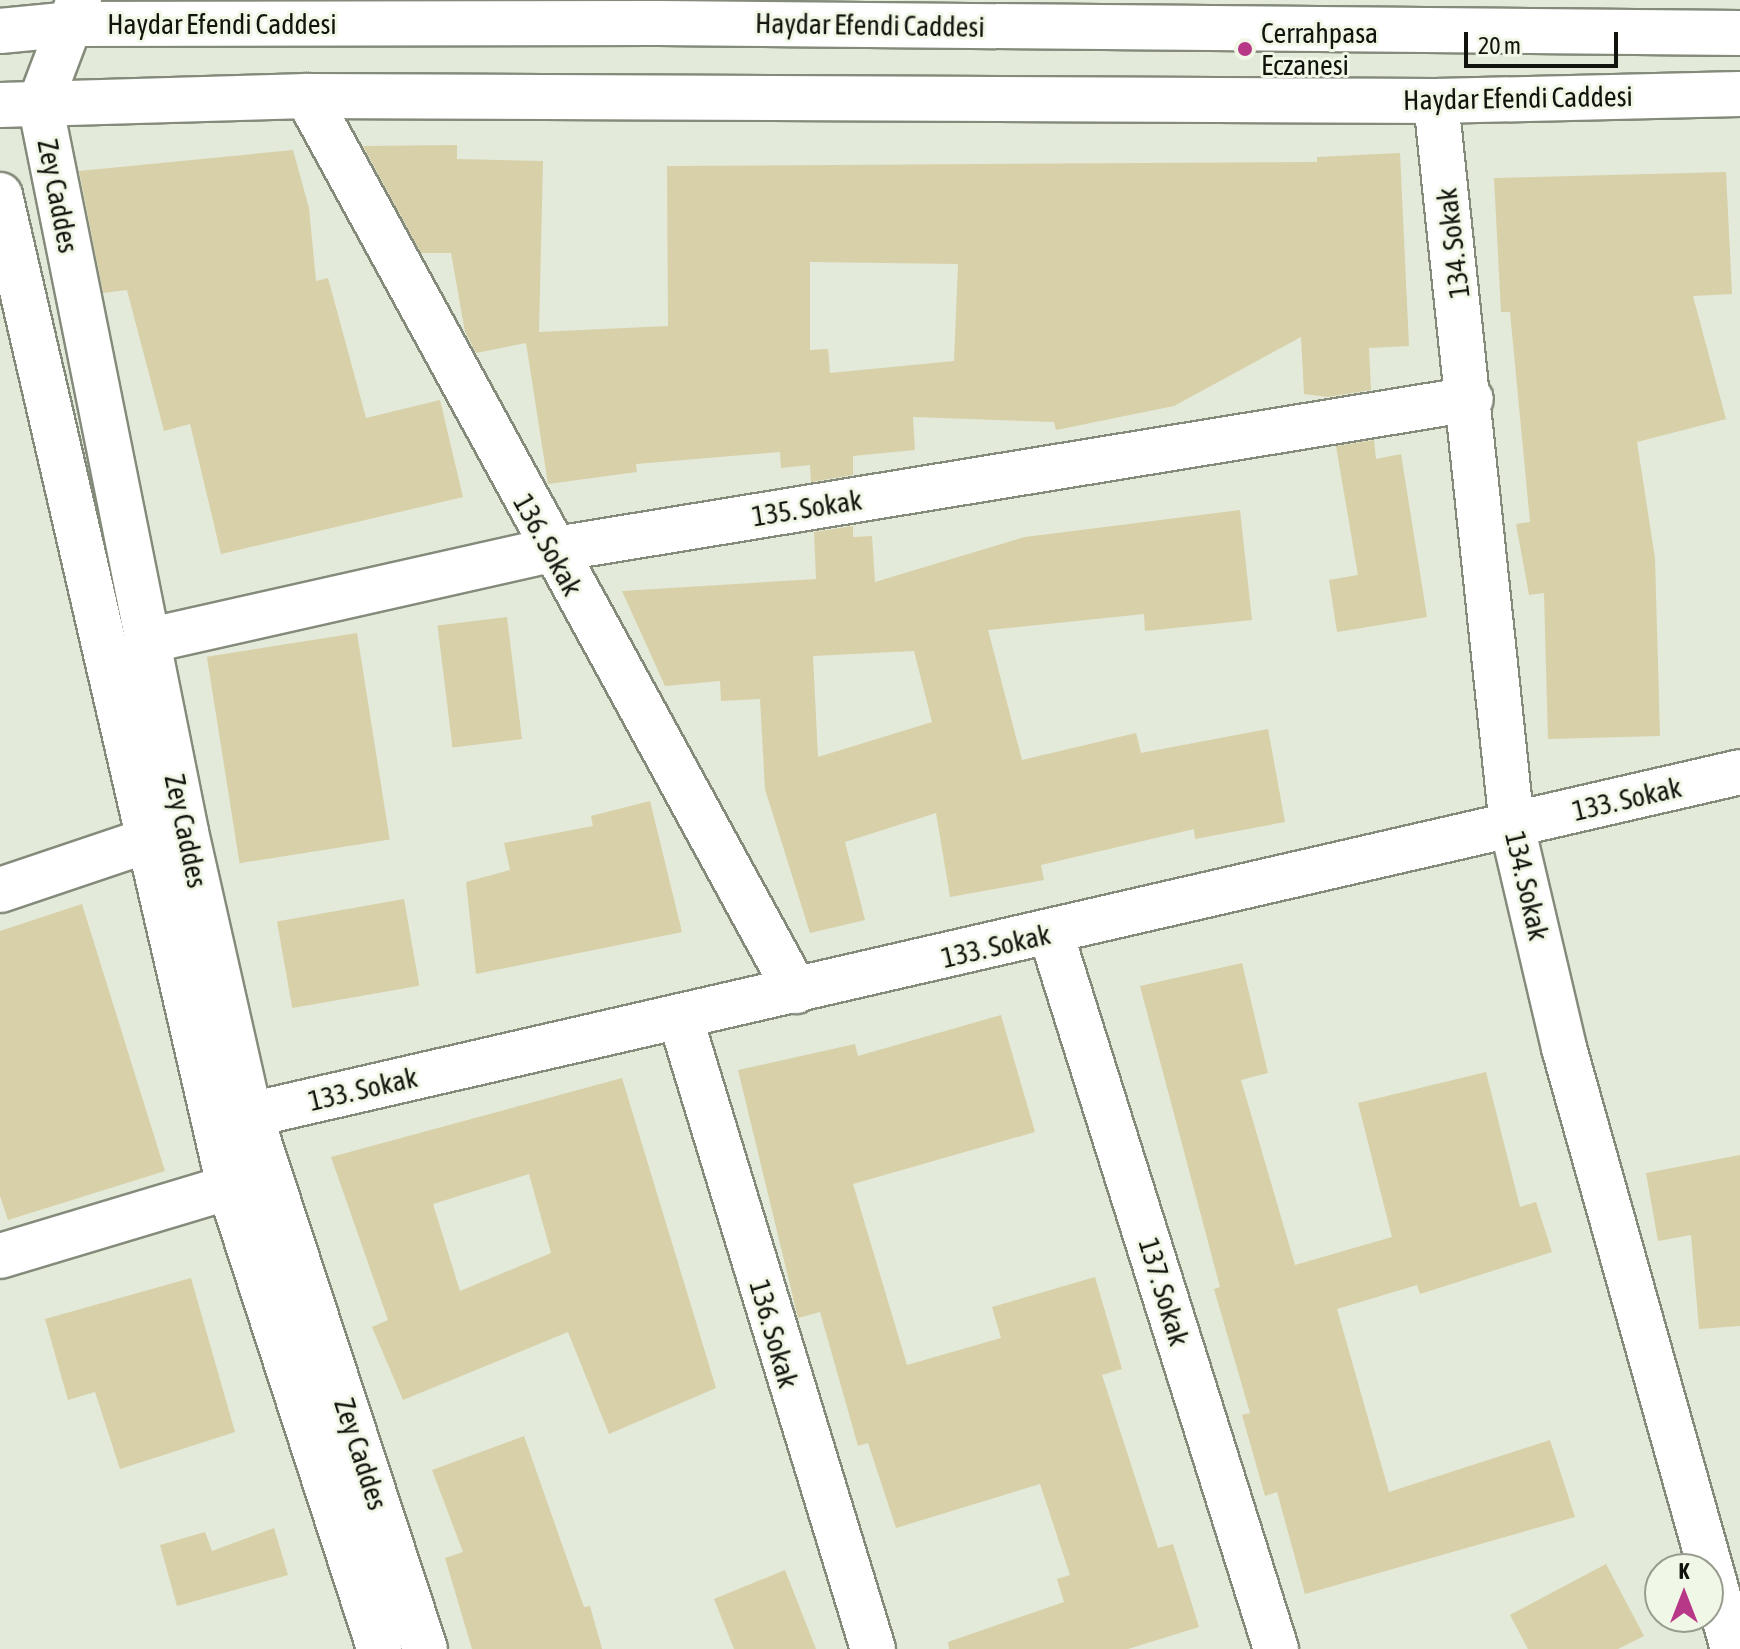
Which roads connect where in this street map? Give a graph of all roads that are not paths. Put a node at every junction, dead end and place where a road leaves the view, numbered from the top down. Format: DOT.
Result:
graph roads {
  1 [pos="5,0"];
  2 [pos="675,11"];
  3 [pos="76,12"];
  4 [pos="1044,13"];
  5 [pos="1385,14"];
  6 [pos="0,19"];
  7 [pos="0,31"];
  8 [pos="1740,33"];
  9 [pos="1740,94"];
  10 [pos="307,96"];
  11 [pos="1436,101"];
  12 [pos="20,104"];
  13 [pos="0,195"];
  14 [pos="1471,399"];
  15 [pos="550,550"];
  16 [pos="147,641"];
  17 [pos="1740,772"];
  18 [pos="1512,826"];
  19 [pos="146,841"];
  20 [pos="0,890"];
  21 [pos="1051,934"];
  22 [pos="796,991"];
  23 [pos="680,1017"];
  24 [pos="250,1115"];
  25 [pos="249,1181"];
  26 [pos="0,1256"];
  27 [pos="1730,1648"];
  28 [pos="379,1649"];
  29 [pos="425,1649"];
  30 [pos="873,1649"];
  31 [pos="1276,1649"];
  1 -- 6 [label="street"];
  2 -- 3 [label="street, Haydar Efendi Caddesi"];
  2 -- 4 [label="street, Haydar Efendi Caddesi"];
  3 -- 7 [label="street, Haydar Efendi Caddesi"];
  3 -- 12 [label="street, Zey Caddes"];
  4 -- 5 [label="street, Haydar Efendi Caddesi"];
  5 -- 8 [label="street, Haydar Efendi Caddesi"];
  9 -- 11 [label="street, Haydar Efendi Caddesi"];
  10 -- 11 [label="street, Haydar Efendi Caddesi"];
  10 -- 12 [label="street, Haydar Efendi Caddesi"];
  10 -- 15 [label="street, 136. Sokak"];
  11 -- 14 [label="street, 134. Sokak"];
  12 -- 16 [label="street, Zey Caddes"];
  13 -- 19 [label="street, Zey Caddes"];
  14 -- 15 [label="street, 135. Sokak"];
  14 -- 18 [label="street, 134. Sokak"];
  15 -- 16 [label="street, 135. Sokak"];
  15 -- 22 [label="street, 136. Sokak"];
  16 -- 24 [label="street, Zey Caddes"];
  17 -- 18 [label="street, 133. Sokak"];
  18 -- 21 [label="street, 133. Sokak"];
  18 -- 27 [label="street, 134. Sokak"];
  19 -- 20 [label="street"];
  19 -- 25 [label="street, Zey Caddes"];
  21 -- 22 [label="street, 133. Sokak"];
  21 -- 31 [label="street, 137. Sokak"];
  22 -- 23 [label="street, 133. Sokak"];
  23 -- 24 [label="street, 133. Sokak"];
  23 -- 30 [label="street, 136. Sokak"];
  24 -- 25 [label="street, Zey Caddes"];
  25 -- 26 [label="street"];
  25 -- 28 [label="street, Zey Caddes"];
  25 -- 29 [label="street, Zey Caddes"];
}
